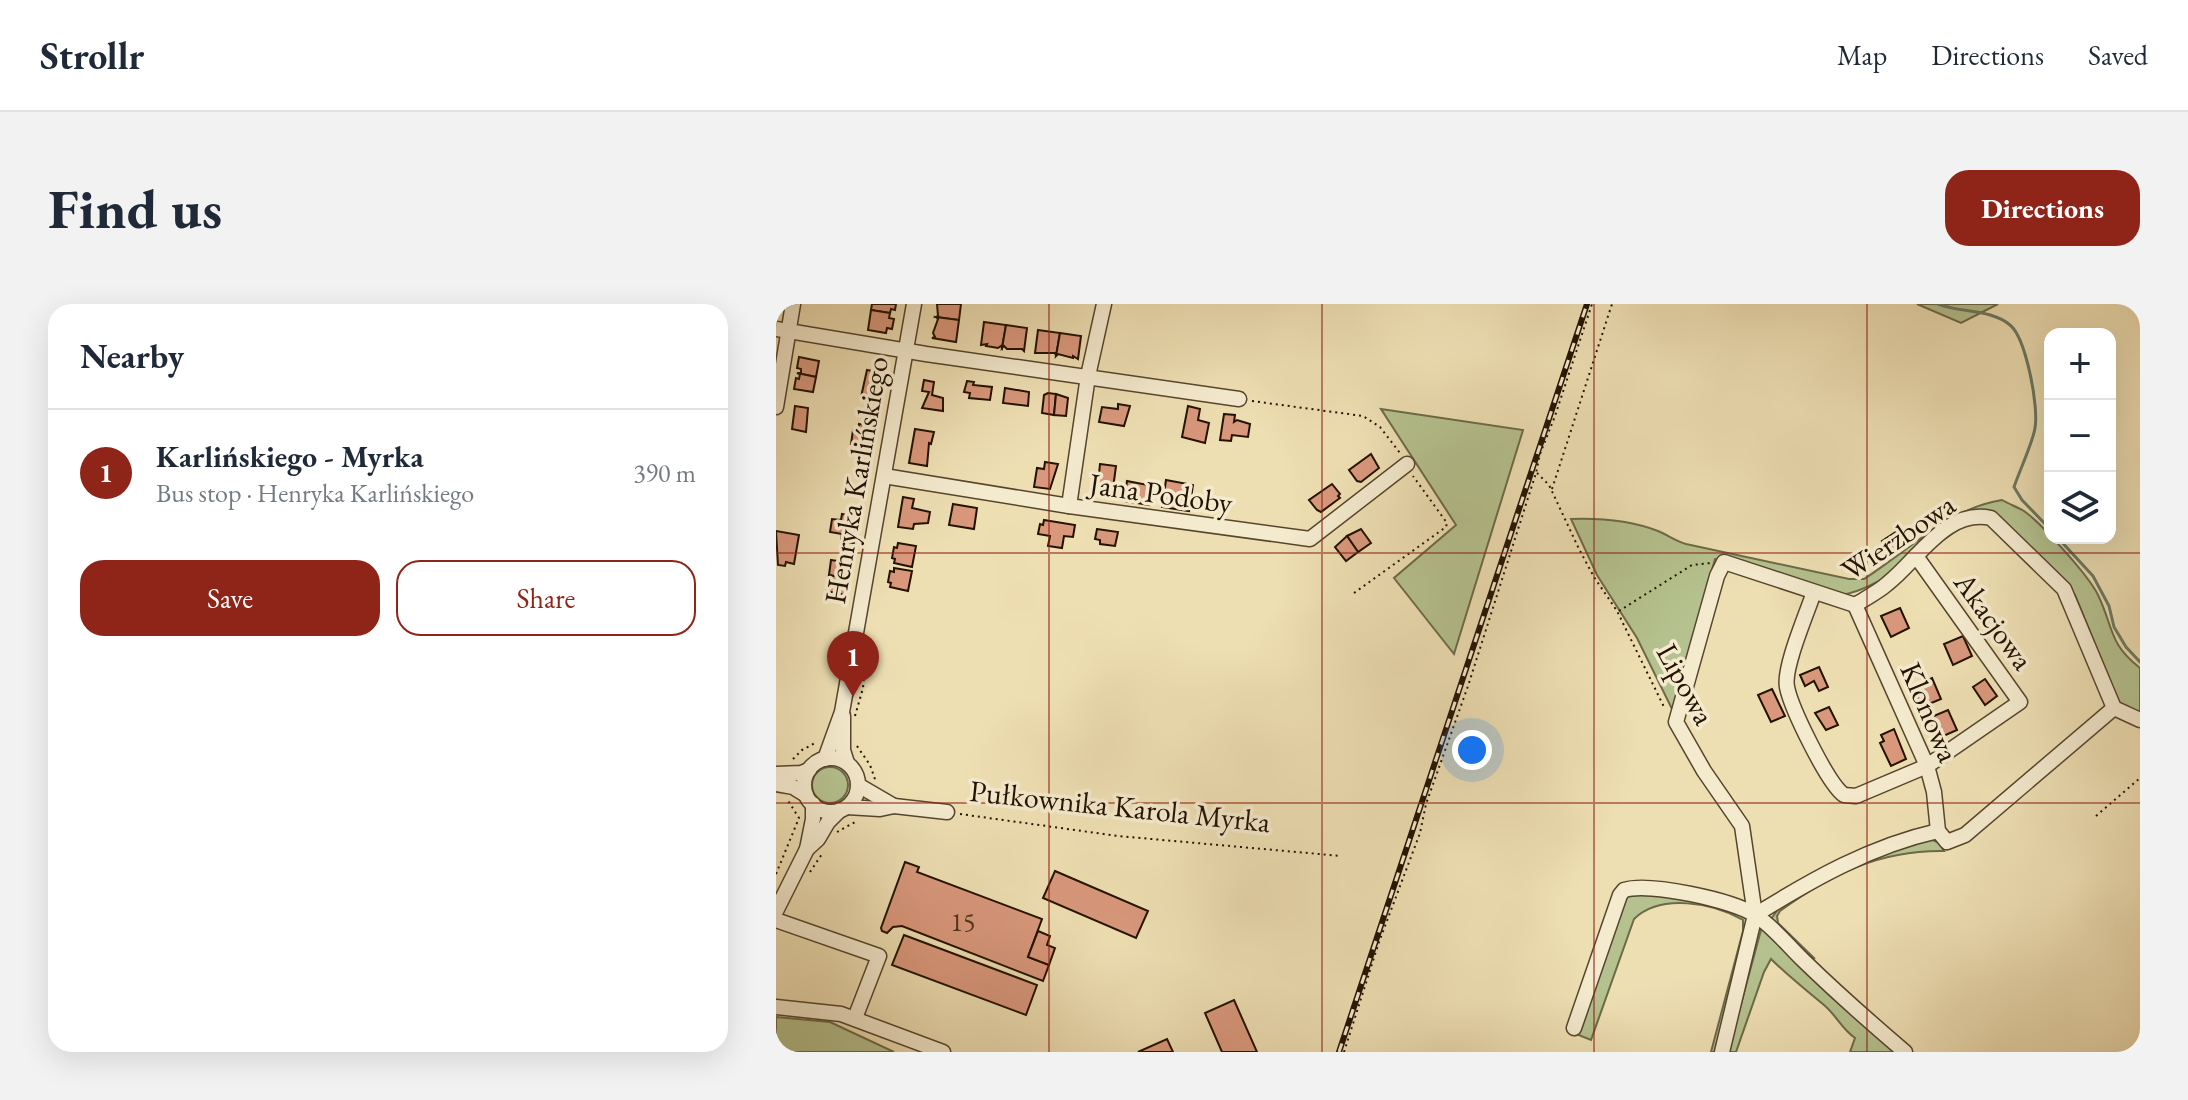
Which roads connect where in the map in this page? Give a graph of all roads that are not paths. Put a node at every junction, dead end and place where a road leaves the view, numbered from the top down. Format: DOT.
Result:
graph roads {
  1 [pos="793,304"];
  2 [pos="914,304"];
  3 [pos="1104,304"];
  4 [pos="783,330"];
  5 [pos="906,351"];
  6 [pos="1088,376"];
  7 [pos="1239,399"];
  8 [pos="776,407"];
  9 [pos="1407,464"];
  10 [pos="884,476"];
  11 [pos="1069,506"];
  12 [pos="1916,556"];
  13 [pos="1814,592"];
  14 [pos="1855,605"];
  15 [pos="2114,708"];
  16 [pos="848,715"];
  17 [pos="2140,720"];
  18 [pos="1676,722"];
  19 [pos="825,759"];
  20 [pos="847,763"];
  21 [pos="1927,766"];
  22 [pos="809,770"];
  23 [pos="776,774"];
  24 [pos="776,784"];
  25 [pos="858,785"];
  26 [pos="810,799"];
  27 [pos="872,801"];
  28 [pos="843,808"];
  29 [pos="947,812"];
  30 [pos="1942,836"];
  31 [pos="807,849"];
  32 [pos="776,911"];
  33 [pos="1755,915"];
  34 [pos="776,920"];
  35 [pos="776,1007"];
  36 [pos="855,1018"];
  37 [pos="1574,1028"];
  38 [pos="943,1052"];
  39 [pos="1722,1052"];
  40 [pos="1905,1052"];
  1 -- 4 [label="street"];
  2 -- 5 [label="street, Henryka Karlińskiego"];
  3 -- 6 [label="street"];
  4 -- 5 [label="street"];
  4 -- 8 [label="street"];
  5 -- 6 [label="street"];
  5 -- 10 [label="street, Henryka Karlińskiego"];
  6 -- 7 [label="street"];
  6 -- 11 [label="street"];
  9 -- 11 [label="street, Jana Podoby"];
  10 -- 11 [label="street, Jana Podoby"];
  10 -- 16 [label="street, Henryka Karlińskiego"];
  12 -- 14 [label="street, Wierzbowa"];
  12 -- 15 [label="street, Wierzbowa"];
  12 -- 21 [label="street, Akacjowa"];
  13 -- 14 [label="street, Wierzbowa"];
  13 -- 18 [label="street, Wierzbowa"];
  13 -- 21 [label="street"];
  14 -- 21 [label="street, Klonowa"];
  15 -- 17 [label="street"];
  15 -- 30 [label="street"];
  16 -- 19 [label="street, Henryka Karlińskiego"];
  16 -- 20 [label="street, Henryka Karlińskiego"];
  18 -- 33 [label="street, Lipowa"];
  19 -- 20 [label="street"];
  19 -- 22 [label="street"];
  20 -- 25 [label="street"];
  21 -- 30 [label="street, Klonowa"];
  22 -- 23 [label="street"];
  22 -- 26 [label="street"];
  24 -- 26 [label="street"];
  25 -- 27 [label="street"];
  25 -- 28 [label="street"];
  26 -- 28 [label="street"];
  26 -- 31 [label="street"];
  27 -- 28 [label="street, Pułkownika Karola Myrka"];
  27 -- 29 [label="street, Pułkownika Karola Myrka"];
  28 -- 31 [label="street"];
  30 -- 33 [label="street"];
  31 -- 32 [label="street"];
  33 -- 37 [label="street"];
  33 -- 39 [label="street"];
  33 -- 40 [label="street"];
  34 -- 36 [label="street"];
  35 -- 36 [label="street"];
  36 -- 38 [label="street"];
}
